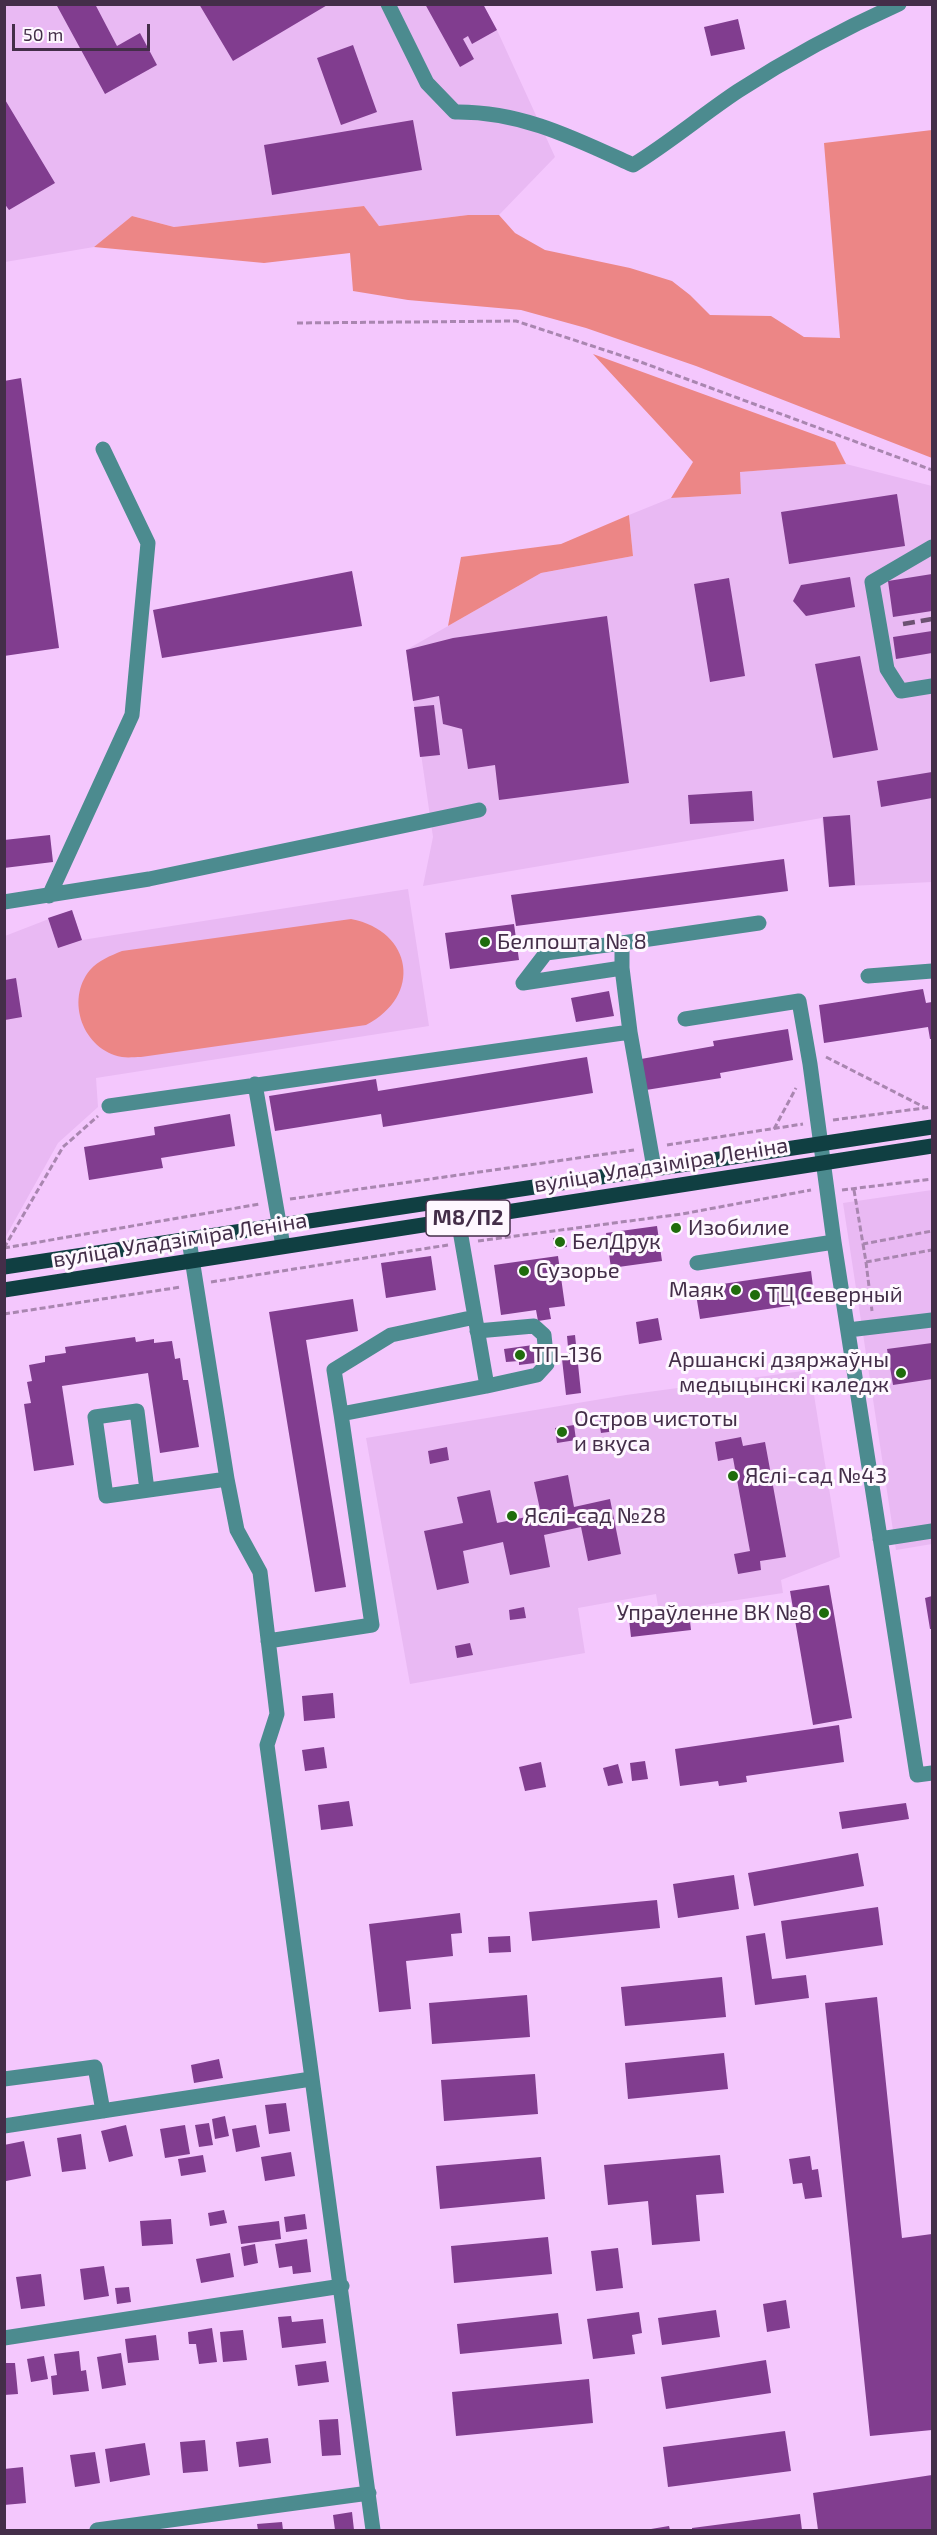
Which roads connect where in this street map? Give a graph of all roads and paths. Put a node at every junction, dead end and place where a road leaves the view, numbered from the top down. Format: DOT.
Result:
graph roads {
  1 [pos="388,4"];
  2 [pos="899,4"];
  3 [pos="297,323"];
  4 [pos="103,449"];
  5 [pos="933,470"];
  6 [pos="933,547"];
  7 [pos="933,686"];
  8 [pos="479,810"];
  9 [pos="49,896"];
  10 [pos="4,902"];
  11 [pos="759,923"];
  12 [pos="622,944"];
  13 [pos="622,968"];
  14 [pos="933,971"];
  15 [pos="868,976"];
  16 [pos="685,1018"];
  17 [pos="630,1032"];
  18 [pos="810,1064"];
  19 [pos="255,1084"];
  20 [pos="109,1106"];
  21 [pos="933,1107"];
  22 [pos="926,1108"];
  23 [pos="818,1122"];
  24 [pos="933,1126"];
  25 [pos="774,1129"];
  26 [pos="820,1143"];
  27 [pos="933,1146"];
  28 [pos="651,1148"];
  29 [pos="822,1163"];
  30 [pos="654,1168"];
  31 [pos="933,1179"];
  32 [pos="811,1190"];
  33 [pos="854,1190"];
  34 [pos="838,1191"];
  35 [pos="275,1202"];
  36 [pos="458,1219"];
  37 [pos="279,1224"];
  38 [pos="933,1232"];
  39 [pos="189,1240"];
  40 [pos="834,1242"];
  41 [pos="463,1243"];
  42 [pos="863,1244"];
  43 [pos="284,1246"];
  44 [pos="4,1248"];
  45 [pos="933,1250"];
  46 [pos="192,1262"];
  47 [pos="866,1262"];
  48 [pos="697,1263"];
  49 [pos="4,1267"];
  50 [pos="196,1285"];
  51 [pos="4,1290"];
  52 [pos="4,1314"];
  53 [pos="933,1320"];
  54 [pos="476,1324"];
  55 [pos="874,1327"];
  56 [pos="848,1330"];
  57 [pos="487,1386"];
  58 [pos="341,1414"];
  59 [pos="226,1479"];
  60 [pos="147,1490"];
  61 [pos="933,1531"];
  62 [pos="880,1539"];
  63 [pos="268,1641"];
  64 [pos="925,1774"];
  65 [pos="4,2079"];
  66 [pos="310,2079"];
  67 [pos="103,2111"];
  68 [pos="4,2126"];
  69 [pos="342,2286"];
  70 [pos="4,2338"];
  71 [pos="369,2493"];
  72 [pos="97,2530"];
  73 [pos="373,2530"];
  1 -- 2 [label="street"];
  3 -- 5 [label="path"];
  4 -- 9 [label="street"];
  6 -- 7 [label="street"];
  8 -- 9 [label="street"];
  9 -- 10 [label="street"];
  11 -- 12 [label="street"];
  12 -- 13 [label="street"];
  12 -- 13 [label="street"];
  13 -- 17 [label="street"];
  14 -- 15 [label="street"];
  16 -- 18 [label="street"];
  17 -- 19 [label="street"];
  17 -- 28 [label="street"];
  18 -- 22 [label="path"];
  18 -- 23 [label="street"];
  18 -- 25 [label="path"];
  19 -- 20 [label="street"];
  19 -- 35 [label="street"];
  20 -- 44 [label="path"];
  21 -- 22 [label="path"];
  22 -- 23 [label="path"];
  23 -- 25 [label="path"];
  23 -- 26 [label="street"];
  24 -- 26 [label="main road, вуліца Уладзіміра Леніна / М8/П2"];
  25 -- 28 [label="path"];
  26 -- 29 [label="street"];
  26 -- 30 [label="main road, вуліца Уладзіміра Леніна / М8/П2"];
  27 -- 29 [label="main road, вуліца Уладзіміра Леніна / М8/П2"];
  28 -- 30 [label="street"];
  28 -- 35 [label="path"];
  29 -- 36 [label="main road, вуліца Уладзіміра Леніна / М8/П2"];
  29 -- 40 [label="street"];
  30 -- 37 [label="main road, вуліца Уладзіміра Леніна / М8/П2"];
  31 -- 33 [label="path"];
  32 -- 41 [label="path"];
  33 -- 34 [label="path"];
  33 -- 42 [label="path"];
  35 -- 37 [label="street"];
  35 -- 44 [label="path"];
  36 -- 41 [label="street"];
  36 -- 43 [label="main road, вуліца Уладзіміра Леніна / М8/П2"];
  37 -- 39 [label="main road, вуліца Уладзіміра Леніна / М8/П2"];
  37 -- 43 [label="street"];
  38 -- 42 [label="path"];
  39 -- 46 [label="street"];
  39 -- 49 [label="main road, вуліца Уладзіміра Леніна / М8/П2"];
  40 -- 48 [label="street"];
  40 -- 56 [label="street"];
  41 -- 50 [label="path"];
  41 -- 54 [label="street"];
  42 -- 47 [label="path"];
  43 -- 46 [label="main road, вуліца Уладзіміра Леніна / М8/П2"];
  45 -- 47 [label="path"];
  46 -- 50 [label="street"];
  46 -- 51 [label="main road, вуліца Уладзіміра Леніна / М8/П2"];
  47 -- 55 [label="path"];
  50 -- 52 [label="path"];
  50 -- 59 [label="street"];
  53 -- 55 [label="street"];
  54 -- 57 [label="street"];
  54 -- 57 [label="street"];
  54 -- 58 [label="street"];
  55 -- 56 [label="street"];
  56 -- 62 [label="street"];
  57 -- 58 [label="street"];
  58 -- 63 [label="street"];
  59 -- 60 [label="street"];
  59 -- 63 [label="street"];
  60 -- 60 [label="street"];
  61 -- 62 [label="street"];
  62 -- 64 [label="street"];
  63 -- 66 [label="street"];
  65 -- 67 [label="street"];
  66 -- 67 [label="street"];
  66 -- 69 [label="street"];
  67 -- 68 [label="street"];
  69 -- 70 [label="street"];
  69 -- 71 [label="street"];
  71 -- 72 [label="street"];
  71 -- 73 [label="street"];
}
